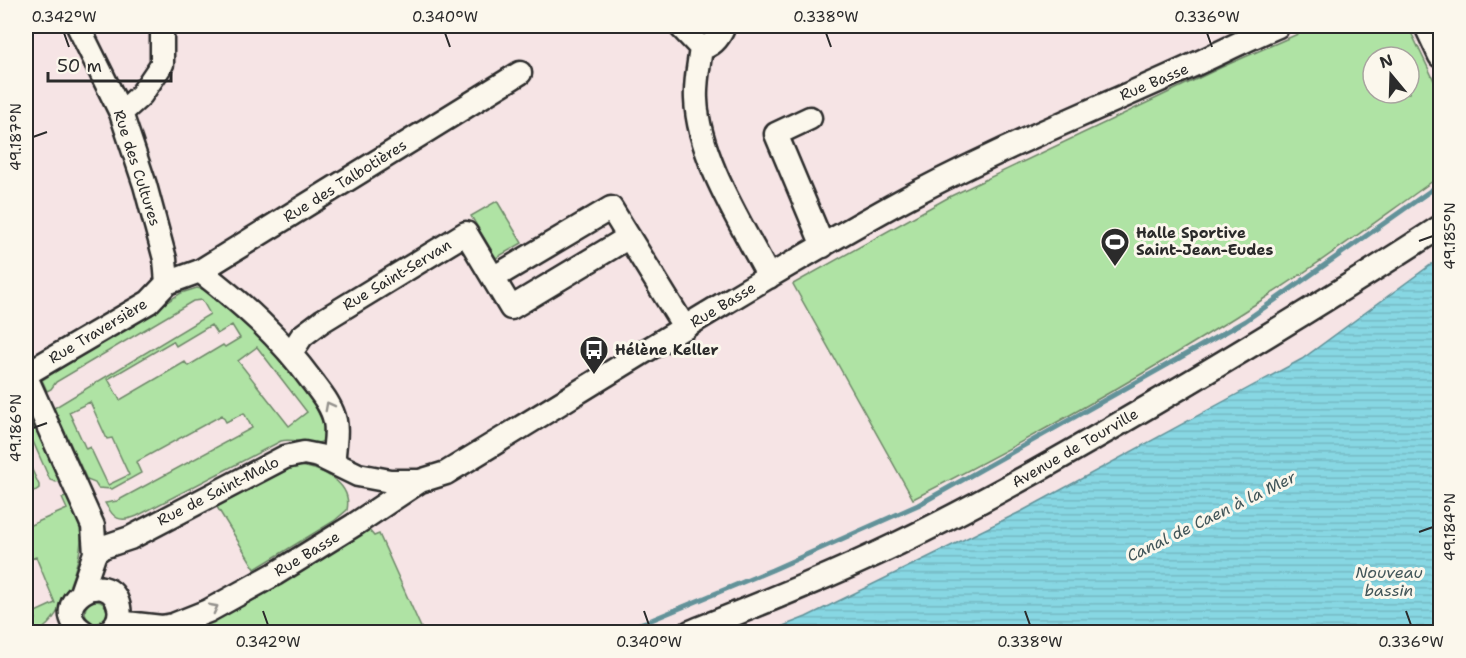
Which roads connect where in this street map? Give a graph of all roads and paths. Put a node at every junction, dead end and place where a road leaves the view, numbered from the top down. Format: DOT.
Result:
graph roads {
  1 [pos="78,26"];
  2 [pos="162,26"];
  3 [pos="680,26"];
  4 [pos="724,26"];
  5 [pos="1278,26"];
  6 [pos="1426,26"];
  7 [pos="701,48"];
  8 [pos="1440,56"];
  9 [pos="520,74"];
  10 [pos="121,113"];
  11 [pos="810,118"];
  12 [pos="1440,227"];
  13 [pos="629,237"];
  14 [pos="823,246"];
  15 [pos="200,271"];
  16 [pos="769,277"];
  17 [pos="493,278"];
  18 [pos="167,283"];
  19 [pos="685,328"];
  20 [pos="291,352"];
  21 [pos="26,376"];
  22 [pos="334,463"];
  23 [pos="358,475"];
  24 [pos="420,481"];
  25 [pos="90,515"];
  26 [pos="354,525"];
  27 [pos="146,528"];
  28 [pos="95,554"];
  29 [pos="109,591"];
  30 [pos="81,593"];
  31 [pos="113,627"];
  32 [pos="78,632"];
  33 [pos="690,633"];
  1 -- 10 [label="street, Rue des Cultures"];
  2 -- 10 [label="street"];
  3 -- 7 [label="street"];
  4 -- 7 [label="street"];
  5 -- 14 [label="street, Rue Basse"];
  6 -- 8 [label="street"];
  7 -- 16 [label="street"];
  9 -- 15 [label="street, Rue des Talbotières"];
  10 -- 18 [label="street, Rue des Cultures"];
  11 -- 14 [label="street"];
  12 -- 33 [label="street, Avenue de Tourville"];
  13 -- 17 [label="street"];
  13 -- 17 [label="street, Rue Saint-Servan"];
  13 -- 19 [label="street"];
  14 -- 16 [label="street, Rue Basse"];
  15 -- 18 [label="street, Rue des Talbotières"];
  15 -- 20 [label="street"];
  16 -- 19 [label="street, Rue Basse"];
  17 -- 20 [label="street, Rue Saint-Servan"];
  18 -- 21 [label="street, Rue Traversière"];
  19 -- 24 [label="street, Rue Basse"];
  22 -- 20 [label="street, one-way"];
  21 -- 25 [label="street"];
  22 -- 23 [label="street, Rue de Saint-Malo"];
  22 -- 27 [label="street, Rue de Saint-Malo"];
  23 -- 24 [label="street, Rue de Saint-Malo"];
  23 -- 26 [label="street"];
  24 -- 26 [label="street, Rue Basse"];
  25 -- 27 [label="street, Rue de Saint-Malo"];
  25 -- 28 [label="street"];
  31 -- 26 [label="street, Rue Basse, one-way"];
  27 -- 28 [label="street, Rue de Saint-Malo"];
  28 -- 29 [label="street, Rue Basse"];
  28 -- 30 [label="street"];
  29 -- 30 [label="street"];
  29 -- 31 [label="street, Rue Basse"];
  30 -- 32 [label="street"];
}
